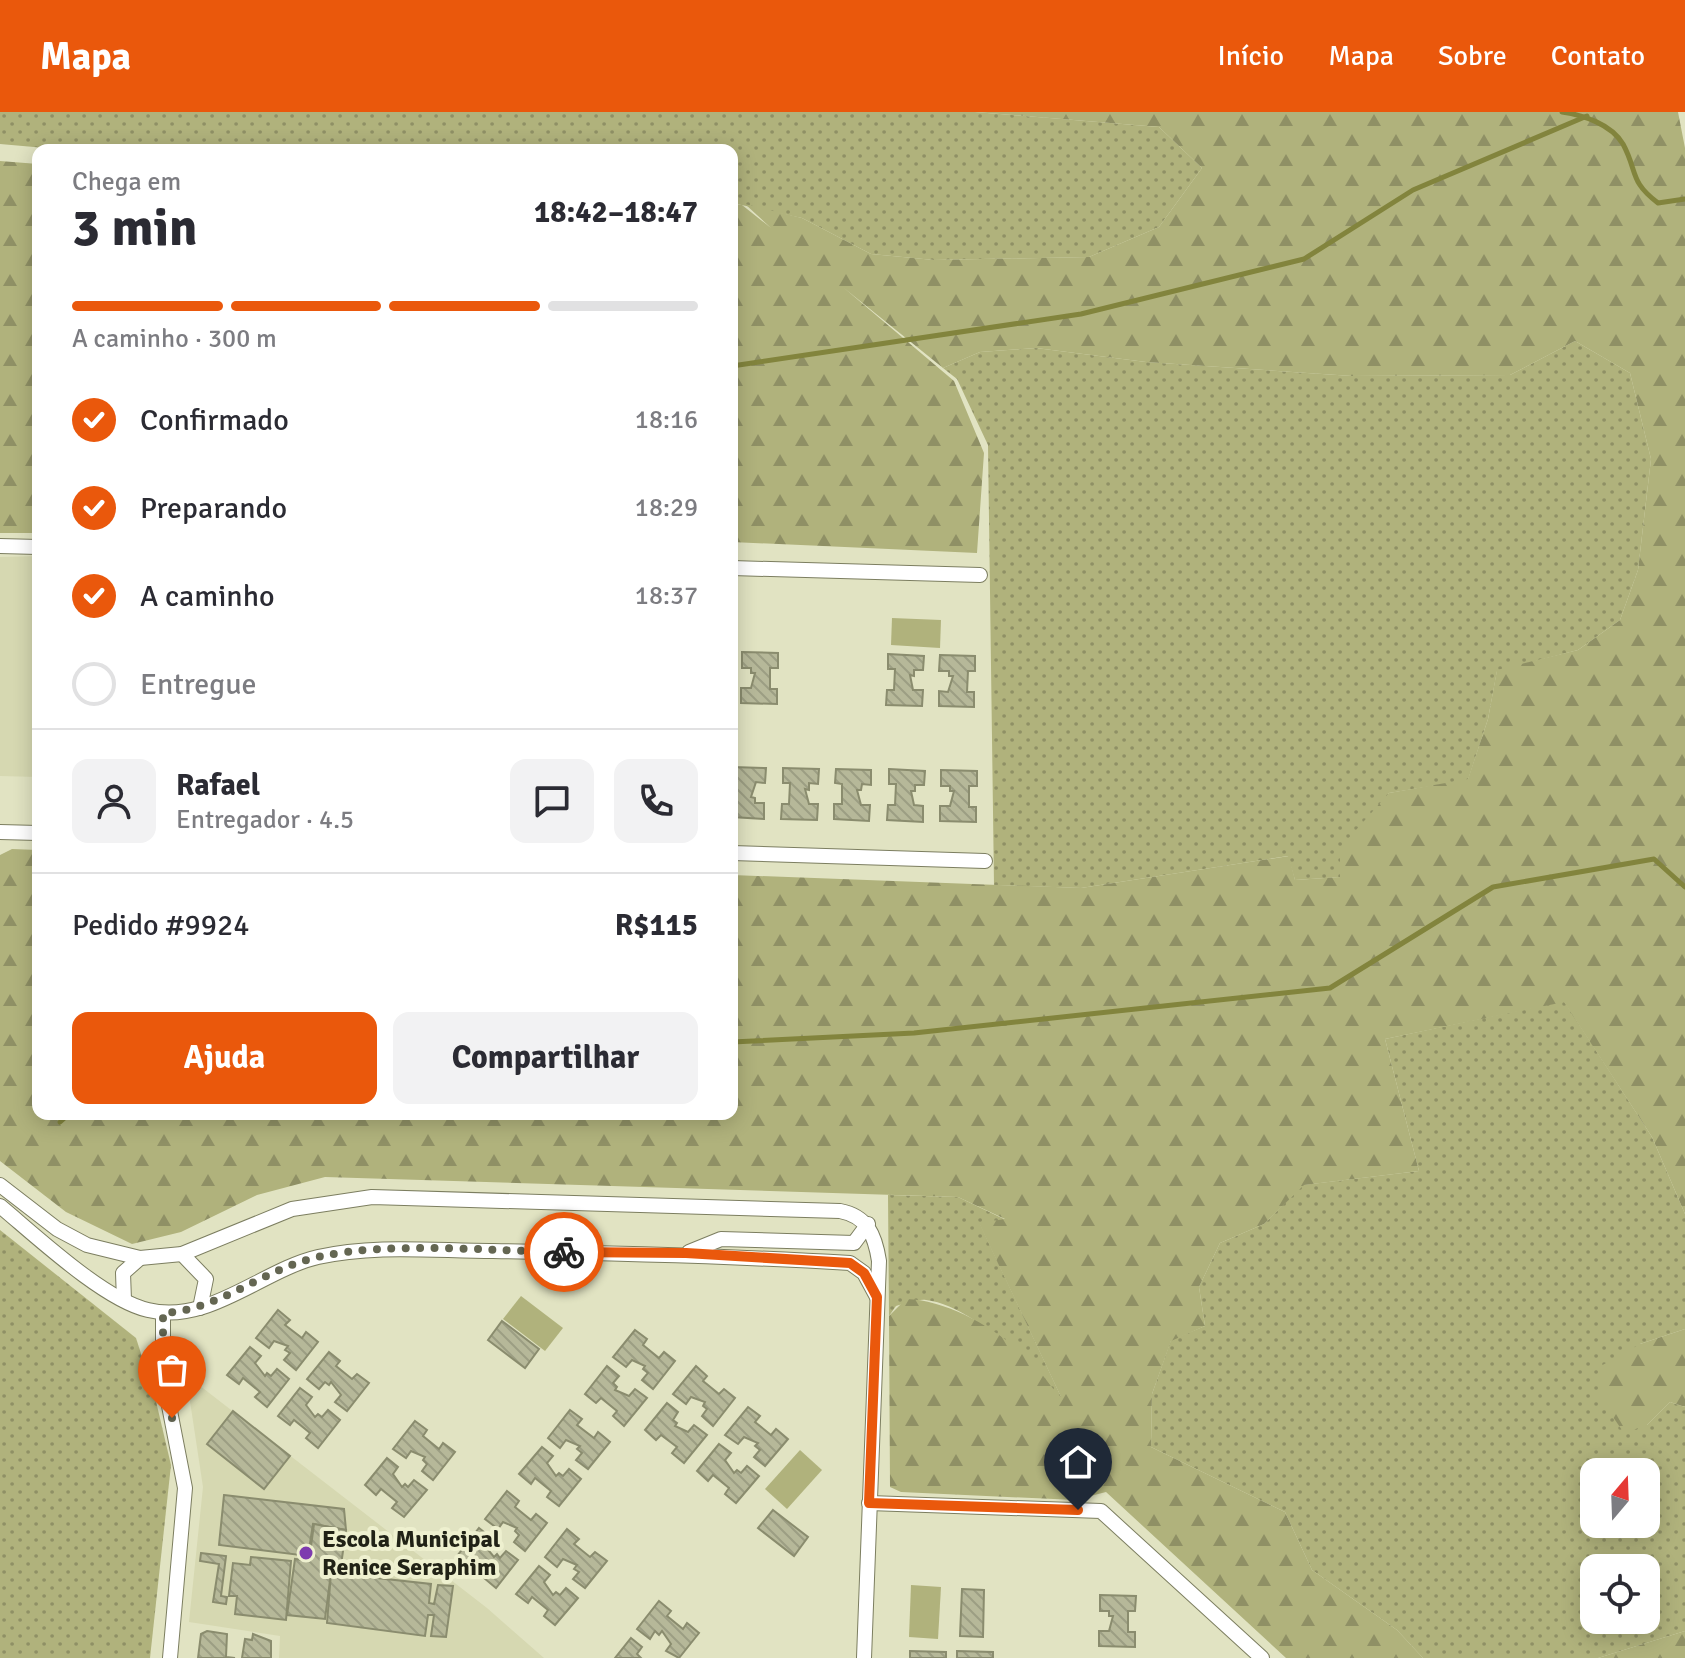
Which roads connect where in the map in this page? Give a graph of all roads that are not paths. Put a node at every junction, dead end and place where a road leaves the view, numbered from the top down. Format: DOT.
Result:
graph roads {
  1 [pos="0,546"];
  2 [pos="32,547"];
  3 [pos="738,568"];
  4 [pos="980,575"];
  5 [pos="0,832"];
  6 [pos="32,833"];
  7 [pos="738,853"];
  8 [pos="985,861"];
  9 [pos="0,1185"];
  10 [pos="0,1206"];
  11 [pos="868,1224"];
  12 [pos="686,1253"];
  13 [pos="182,1254"];
  14 [pos="140,1258"];
  15 [pos="877,1297"];
  16 [pos="124,1300"];
  17 [pos="200,1308"];
  18 [pos="163,1313"];
  19 [pos="869,1503"];
  20 [pos="170,1658"];
  21 [pos="864,1658"];
  22 [pos="1262,1658"];
  1 -- 2 [label="street"];
  3 -- 4 [label="street"];
  5 -- 6 [label="street"];
  7 -- 8 [label="street"];
  9 -- 14 [label="street"];
  10 -- 16 [label="street"];
  11 -- 12 [label="street"];
  11 -- 13 [label="street"];
  11 -- 15 [label="street"];
  12 -- 15 [label="street"];
  12 -- 17 [label="street"];
  13 -- 14 [label="street"];
  13 -- 17 [label="street"];
  14 -- 16 [label="street"];
  15 -- 19 [label="street"];
  16 -- 18 [label="street"];
  17 -- 18 [label="street"];
  18 -- 20 [label="street"];
  19 -- 21 [label="street"];
  19 -- 22 [label="street"];
}
